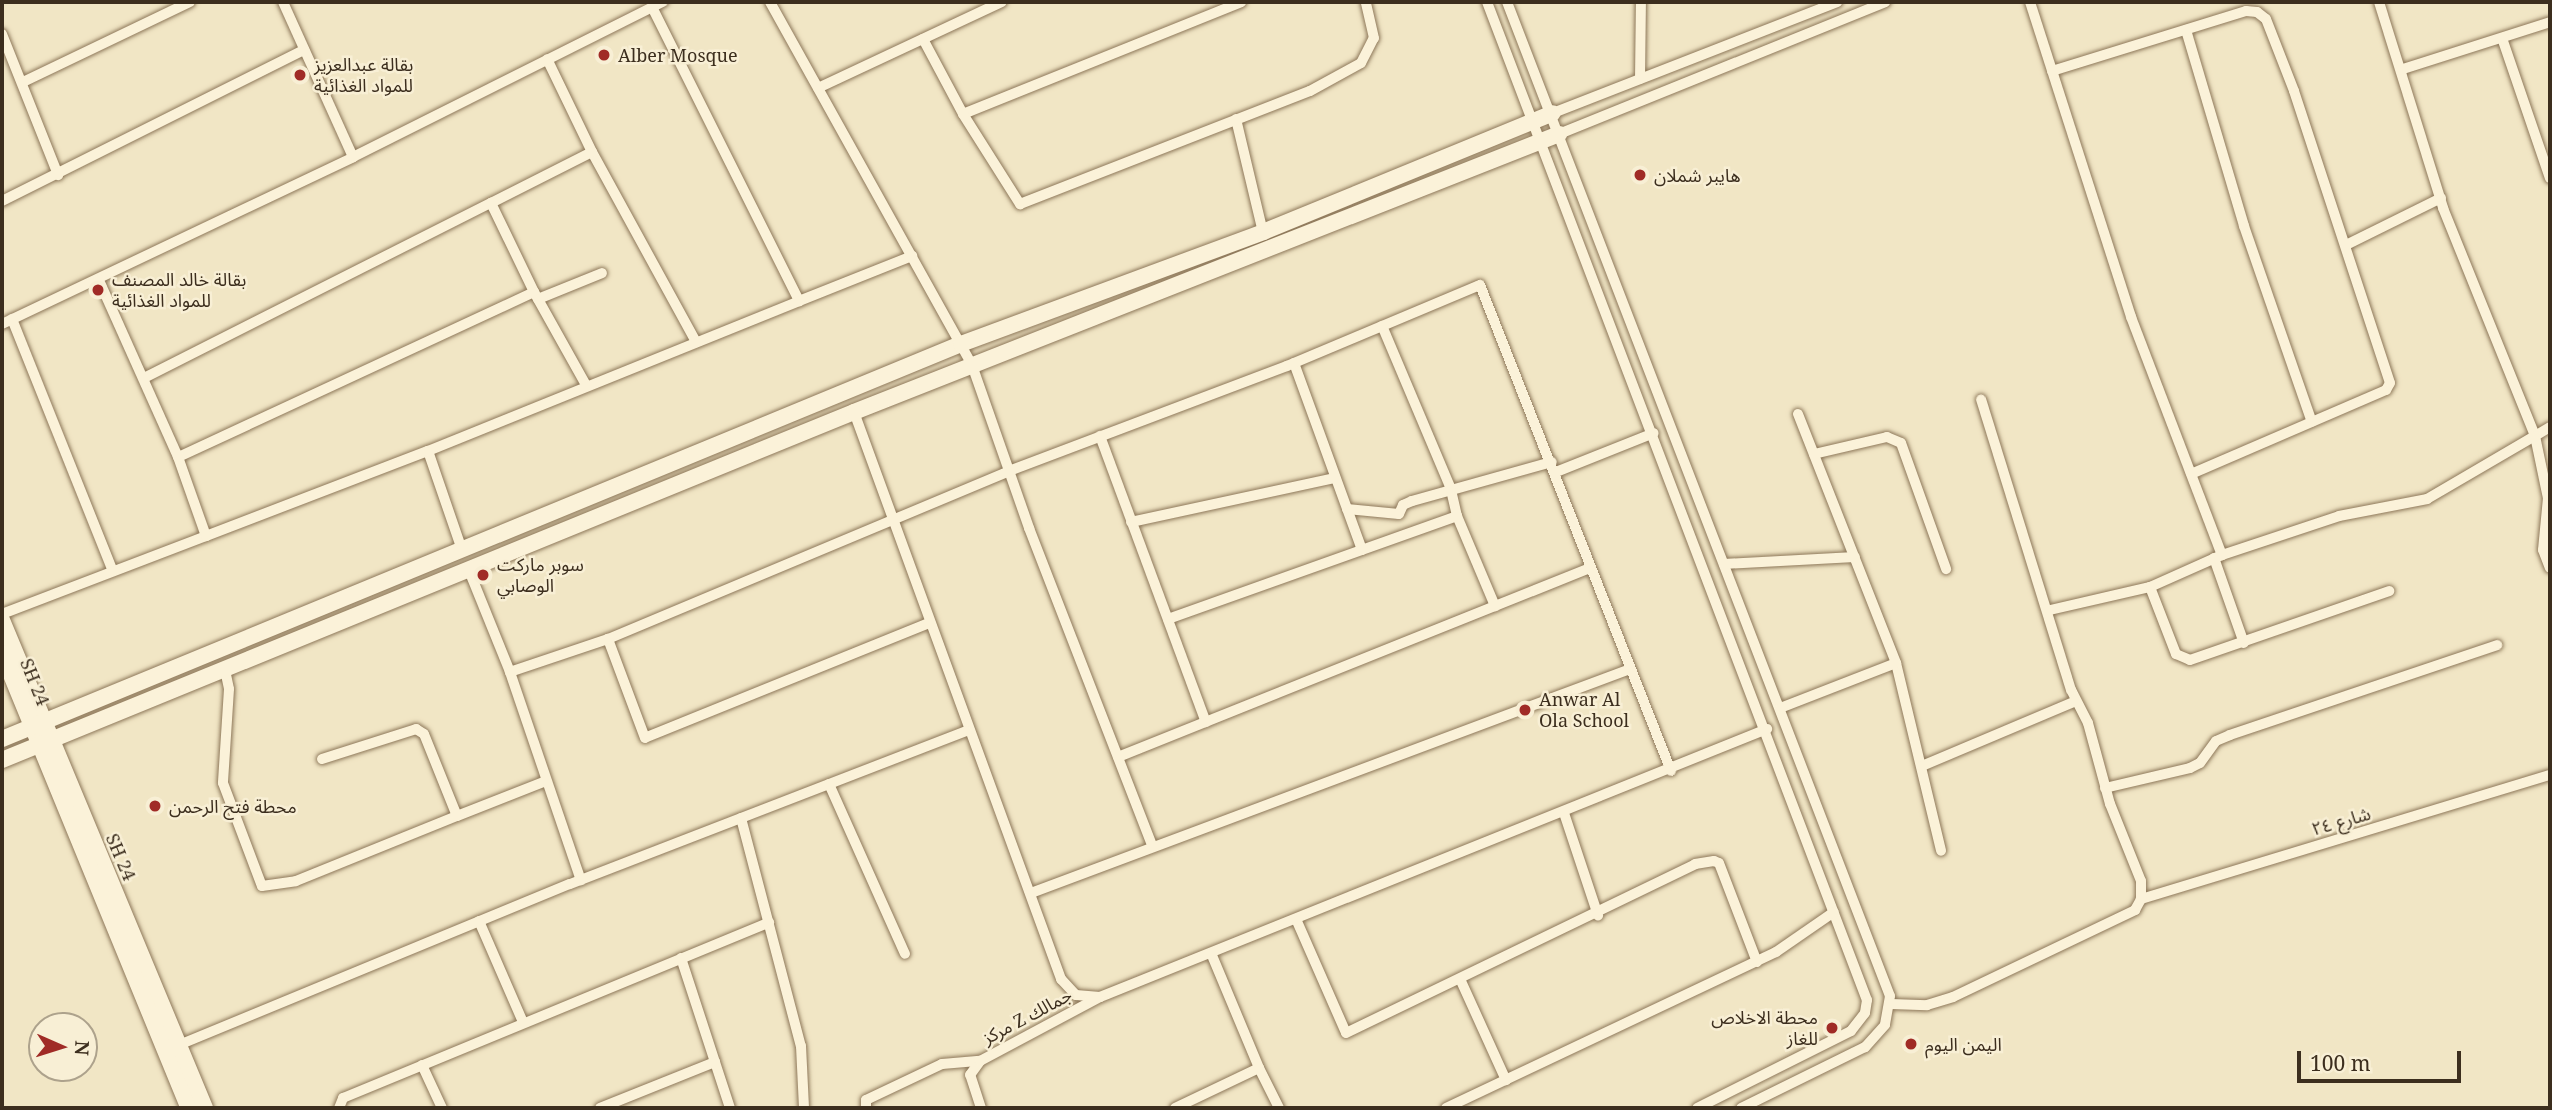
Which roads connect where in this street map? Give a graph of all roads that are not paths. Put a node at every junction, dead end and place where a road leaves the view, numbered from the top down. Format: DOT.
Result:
graph roads {
  1 [pos="190,2"];
  2 [pos="283,2"];
  3 [pos="663,2"];
  4 [pos="769,2"];
  5 [pos="1241,2"];
  6 [pos="1366,2"];
  7 [pos="1487,2"];
  8 [pos="1507,2"];
  9 [pos="1641,2"];
  10 [pos="1837,2"];
  11 [pos="1885,2"];
  12 [pos="2030,2"];
  13 [pos="2379,2"];
  14 [pos="997,3"];
  15 [pos="652,7"];
  16 [pos="2550,22"];
  17 [pos="2186,30"];
  18 [pos="2,34"];
  19 [pos="2502,38"];
  20 [pos="923,39"];
  21 [pos="304,50"];
  22 [pos="547,59"];
  23 [pos="2403,69"];
  24 [pos="2052,71"];
  25 [pos="1640,79"];
  26 [pos="23,82"];
  27 [pos="818,88"];
  28 [pos="1553,113"];
  29 [pos="963,114"];
  30 [pos="1236,119"];
  31 [pos="1532,121"];
  32 [pos="1559,134"];
  33 [pos="1541,142"];
  34 [pos="592,152"];
  35 [pos="353,157"];
  36 [pos="2548,164"];
  37 [pos="58,175"];
  38 [pos="2550,178"];
  39 [pos="2441,198"];
  40 [pos="2,201"];
  41 [pos="492,203"];
  42 [pos="1263,232"];
  43 [pos="2346,245"];
  44 [pos="912,257"];
  45 [pos="602,273"];
  46 [pos="99,280"];
  47 [pos="536,295"];
  48 [pos="799,301"];
  49 [pos="7,322"];
  50 [pos="1382,326"];
  51 [pos="695,340"];
  52 [pos="961,344"];
  53 [pos="1294,363"];
  54 [pos="972,365"];
  55 [pos="144,378"];
  56 [pos="586,385"];
  57 [pos="1981,400"];
  58 [pos="854,412"];
  59 [pos="1798,414"];
  60 [pos="2312,422"];
  61 [pos="2550,427"];
  62 [pos="1654,433"];
  63 [pos="1100,436"];
  64 [pos="2535,436"];
  65 [pos="428,452"];
  66 [pos="1814,454"];
  67 [pos="178,457"];
  68 [pos="1554,467"];
  69 [pos="1009,471"];
  70 [pos="2191,474"];
  71 [pos="1335,478"];
  72 [pos="1451,489"];
  73 [pos="1347,509"];
  74 [pos="1457,516"];
  75 [pos="893,520"];
  76 [pos="1131,522"];
  77 [pos="206,536"];
  78 [pos="462,550"];
  79 [pos="1362,551"];
  80 [pos="2218,556"];
  81 [pos="1855,557"];
  82 [pos="1724,564"];
  83 [pos="468,568"];
  84 [pos="1590,568"];
  85 [pos="2550,568"];
  86 [pos="1946,569"];
  87 [pos="113,571"];
  88 [pos="2150,587"];
  89 [pos="2389,590"];
  90 [pos="1495,606"];
  91 [pos="2050,610"];
  92 [pos="2,614"];
  93 [pos="1168,619"];
  94 [pos="2,620"];
  95 [pos="929,624"];
  96 [pos="608,639"];
  97 [pos="2244,643"];
  98 [pos="2497,645"];
  99 [pos="2,653"];
  100 [pos="1896,663"];
  101 [pos="1630,669"];
  102 [pos="225,670"];
  103 [pos="510,673"];
  104 [pos="2076,701"];
  105 [pos="1780,708"];
  106 [pos="1206,722"];
  107 [pos="38,724"];
  108 [pos="1767,729"];
  109 [pos="967,731"];
  110 [pos="2,739"];
  111 [pos="46,743"];
  112 [pos="1118,757"];
  113 [pos="322,759"];
  114 [pos="2,760"];
  115 [pos="1922,765"];
  116 [pos="1671,771"];
  117 [pos="2550,775"];
  118 [pos="546,781"];
  119 [pos="829,784"];
  120 [pos="2105,788"];
  121 [pos="1564,813"];
  122 [pos="457,816"];
  123 [pos="741,818"];
  124 [pos="1152,845"];
  125 [pos="1941,851"];
  126 [pos="581,880"];
  127 [pos="1031,893"];
  128 [pos="2141,899"];
  129 [pos="1834,912"];
  130 [pos="1598,915"];
  131 [pos="1296,919"];
  132 [pos="479,921"];
  133 [pos="769,922"];
  134 [pos="1211,953"];
  135 [pos="905,954"];
  136 [pos="681,958"];
  137 [pos="1757,962"];
  138 [pos="1461,981"];
  139 [pos="1100,998"];
  140 [pos="1891,1004"];
  141 [pos="523,1022"];
  142 [pos="172,1048"];
  143 [pos="980,1061"];
  144 [pos="715,1062"];
  145 [pos="422,1065"];
  146 [pos="1259,1068"];
  147 [pos="1506,1080"];
  148 [pos="189,1108"];
  149 [pos="205,1108"];
  150 [pos="339,1108"];
  151 [pos="442,1108"];
  152 [pos="600,1108"];
  153 [pos="730,1108"];
  154 [pos="804,1108"];
  155 [pos="866,1108"];
  156 [pos="981,1108"];
  157 [pos="1175,1108"];
  158 [pos="1279,1108"];
  159 [pos="1446,1108"];
  160 [pos="1697,1108"];
  161 [pos="1741,1108"];
  1 -- 26 [label="street"];
  2 -- 21 [label="street"];
  3 -- 15 [label="street"];
  4 -- 27 [label="street"];
  5 -- 29 [label="street"];
  6 -- 30 [label="street"];
  7 -- 31 [label="street"];
  8 -- 28 [label="street"];
  9 -- 25 [label="street"];
  10 -- 25 [label="street"];
  11 -- 32 [label="street"];
  12 -- 24 [label="street"];
  13 -- 23 [label="street"];
  14 -- 20 [label="street"];
  15 -- 22 [label="street"];
  15 -- 48 [label="street"];
  16 -- 19 [label="street"];
  17 -- 24 [label="street"];
  17 -- 43 [label="street"];
  17 -- 60 [label="street"];
  18 -- 26 [label="street"];
  19 -- 23 [label="street"];
  19 -- 36 [label="street"];
  20 -- 27 [label="street"];
  20 -- 29 [label="street"];
  21 -- 35 [label="street"];
  21 -- 37 [label="street"];
  22 -- 34 [label="street"];
  22 -- 35 [label="street"];
  23 -- 39 [label="street"];
  24 -- 70 [label="street"];
  25 -- 28 [label="street"];
  26 -- 37 [label="street"];
  27 -- 44 [label="street"];
  28 -- 31 [label="street"];
  28 -- 32 [label="street"];
  29 -- 30 [label="street"];
  30 -- 42 [label="street"];
  31 -- 33 [label="street"];
  31 -- 42 [label="street"];
  32 -- 33 [label="street"];
  32 -- 82 [label="street"];
  33 -- 54 [label="street"];
  33 -- 62 [label="street"];
  34 -- 41 [label="street"];
  34 -- 51 [label="street"];
  35 -- 46 [label="street"];
  36 -- 38 [label="street"];
  37 -- 40 [label="street"];
  39 -- 43 [label="street"];
  39 -- 64 [label="street"];
  41 -- 47 [label="street"];
  41 -- 55 [label="street"];
  42 -- 52 [label="street"];
  43 -- 60 [label="street"];
  44 -- 48 [label="street"];
  44 -- 52 [label="street"];
  45 -- 47 [label="street"];
  46 -- 49 [label="street"];
  46 -- 55 [label="street"];
  47 -- 56 [label="street"];
  47 -- 67 [label="street"];
  48 -- 51 [label="street"];
  49 -- 87 [label="street"];
  50 -- 53 [label="street"];
  50 -- 68 [label="street"];
  50 -- 72 [label="street"];
  51 -- 56 [label="street"];
  52 -- 54 [label="street"];
  52 -- 78 [label="street"];
  53 -- 63 [label="street"];
  53 -- 71 [label="street"];
  54 -- 58 [label="street"];
  54 -- 69 [label="street"];
  55 -- 67 [label="street"];
  56 -- 65 [label="street"];
  57 -- 91 [label="street"];
  58 -- 75 [label="street"];
  58 -- 83 [label="street"];
  59 -- 66 [label="street"];
  60 -- 70 [label="street"];
  61 -- 64 [label="street"];
  62 -- 68 [label="street"];
  62 -- 108 [label="street"];
  63 -- 69 [label="street"];
  63 -- 76 [label="street"];
  64 -- 80 [label="street"];
  64 -- 85 [label="street"];
  65 -- 77 [label="street"];
  65 -- 78 [label="street"];
  66 -- 81 [label="street"];
  66 -- 86 [label="street"];
  67 -- 77 [label="street"];
  68 -- 72 [label="street"];
  68 -- 84 [label="street"];
  69 -- 75 [label="street"];
  69 -- 112 [label="street"];
  70 -- 80 [label="street"];
  71 -- 73 [label="street"];
  71 -- 76 [label="street"];
  72 -- 73 [label="street"];
  72 -- 74 [label="street"];
  73 -- 79 [label="street"];
  74 -- 79 [label="street"];
  74 -- 90 [label="street"];
  75 -- 95 [label="street"];
  75 -- 96 [label="street"];
  76 -- 93 [label="street"];
  77 -- 87 [label="street"];
  78 -- 107 [label="street"];
  79 -- 93 [label="street"];
  80 -- 88 [label="street"];
  80 -- 97 [label="street"];
  81 -- 82 [label="street"];
  81 -- 100 [label="street"];
  82 -- 105 [label="street"];
  83 -- 102 [label="street"];
  83 -- 103 [label="street"];
  84 -- 90 [label="street"];
  84 -- 101 [label="street"];
  87 -- 92 [label="street"];
  88 -- 91 [label="street"];
  88 -- 97 [label="street"];
  89 -- 97 [label="street"];
  90 -- 106 [label="street"];
  91 -- 104 [label="street"];
  93 -- 106 [label="street"];
  94 -- 107 [label="street, SH 24"];
  95 -- 96 [label="street"];
  95 -- 109 [label="street"];
  96 -- 103 [label="street"];
  98 -- 120 [label="street"];
  99 -- 107 [label="street, SH 24"];
  100 -- 105 [label="street"];
  100 -- 115 [label="street"];
  101 -- 116 [label="street"];
  101 -- 124 [label="street"];
  102 -- 111 [label="street"];
  102 -- 122 [label="street"];
  103 -- 118 [label="street"];
  104 -- 115 [label="street"];
  104 -- 120 [label="street"];
  105 -- 140 [label="street"];
  106 -- 112 [label="street"];
  107 -- 110 [label="street"];
  107 -- 111 [label="street, SH 24"];
  108 -- 116 [label="street, مركز Z جمالك"];
  108 -- 129 [label="street"];
  109 -- 119 [label="street"];
  109 -- 127 [label="street"];
  111 -- 114 [label="street"];
  111 -- 142 [label="street, SH 24"];
  112 -- 124 [label="street"];
  113 -- 122 [label="street"];
  115 -- 125 [label="street"];
  116 -- 121 [label="street, مركز Z جمالك"];
  117 -- 128 [label="street, شارع ٢٤"];
  118 -- 122 [label="street"];
  118 -- 126 [label="street"];
  119 -- 123 [label="street"];
  119 -- 135 [label="street"];
  120 -- 128 [label="street"];
  121 -- 130 [label="street"];
  121 -- 131 [label="street, مركز Z جمالك"];
  123 -- 126 [label="street"];
  123 -- 133 [label="street"];
  124 -- 127 [label="street"];
  126 -- 132 [label="street"];
  127 -- 139 [label="street"];
  128 -- 140 [label="street, شارع ٢٤"];
  129 -- 137 [label="street"];
  129 -- 160 [label="street"];
  130 -- 137 [label="street"];
  130 -- 138 [label="street"];
  131 -- 134 [label="street, مركز Z جمالك"];
  131 -- 138 [label="street"];
  132 -- 141 [label="street"];
  132 -- 142 [label="street"];
  133 -- 136 [label="street"];
  133 -- 154 [label="street"];
  134 -- 139 [label="street, مركز Z جمالك"];
  134 -- 146 [label="street"];
  136 -- 141 [label="street"];
  136 -- 144 [label="street"];
  137 -- 147 [label="street"];
  138 -- 147 [label="street"];
  139 -- 143 [label="street, مركز Z جمالك"];
  140 -- 161 [label="street"];
  141 -- 145 [label="street"];
  142 -- 148 [label="street, SH 24"];
  142 -- 149 [label="street, SH 24"];
  143 -- 155 [label="street"];
  143 -- 156 [label="street, مركز Z جمالك"];
  144 -- 152 [label="street"];
  144 -- 153 [label="street"];
  145 -- 150 [label="street"];
  145 -- 151 [label="street"];
  146 -- 157 [label="street"];
  146 -- 158 [label="street"];
  147 -- 159 [label="street"];
}
